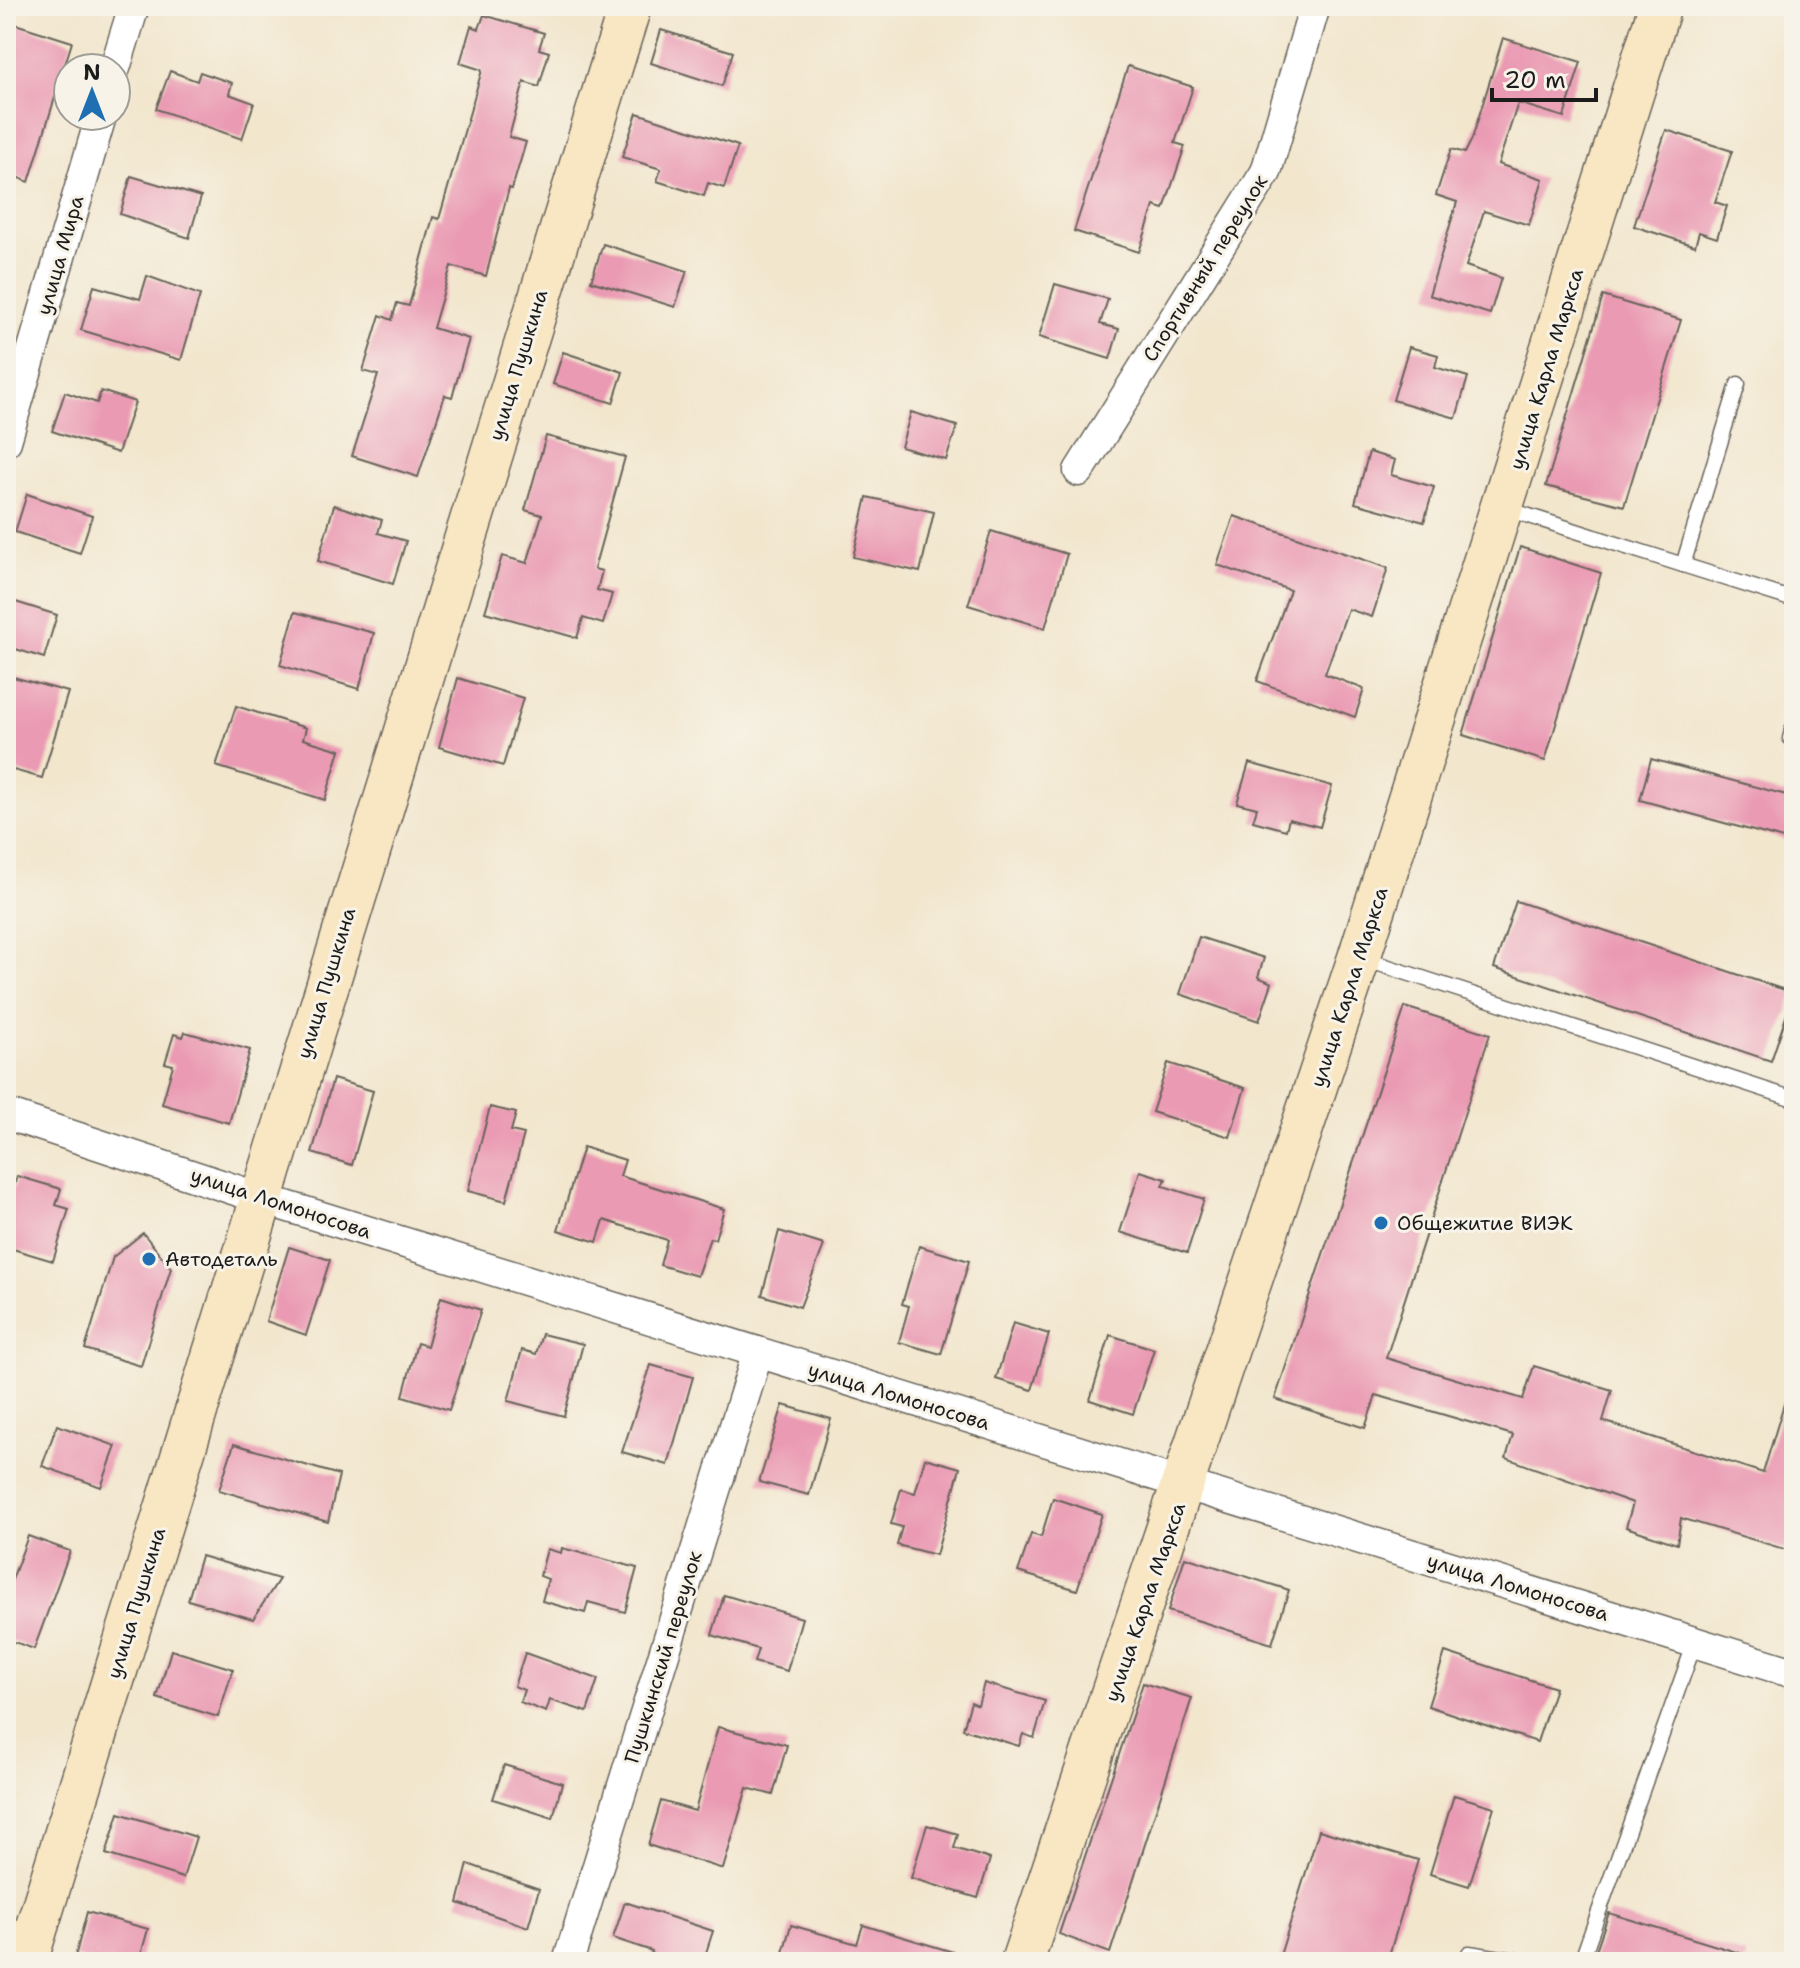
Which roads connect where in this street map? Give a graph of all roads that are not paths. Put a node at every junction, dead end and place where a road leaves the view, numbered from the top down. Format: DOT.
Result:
graph roads {
  1 [pos="134,6"];
  2 [pos="630,6"];
  3 [pos="1315,6"];
  4 [pos="1660,6"];
  5 [pos="120,52"];
  6 [pos="96,132"];
  7 [pos="1738,384"];
  8 [pos="6,441"];
  9 [pos="1079,471"];
  10 [pos="1503,508"];
  11 [pos="1683,565"];
  12 [pos="1794,600"];
  13 [pos="1359,958"];
  14 [pos="1794,1099"];
  15 [pos="6,1114"];
  16 [pos="260,1198"];
  17 [pos="758,1352"];
  18 [pos="1184,1485"];
  19 [pos="1695,1642"];
  20 [pos="1794,1673"];
  21 [pos="26,1962"];
  22 [pos="568,1962"];
  23 [pos="1022,1962"];
  24 [pos="1466,1962"];
  25 [pos="1527,1962"];
  26 [pos="1581,1962"];
  1 -- 5 [label="street"];
  2 -- 16 [label="main road, улица Пушкина"];
  3 -- 9 [label="street, Спортивный переулок"];
  4 -- 10 [label="main road, улица Карла Маркса"];
  6 -- 8 [label="street, улица Мира"];
  7 -- 11 [label="lane"];
  10 -- 11 [label="lane"];
  10 -- 13 [label="main road, улица Карла Маркса"];
  11 -- 12 [label="lane"];
  13 -- 14 [label="lane"];
  13 -- 18 [label="main road, улица Карла Маркса"];
  15 -- 16 [label="street, улица Ломоносова"];
  16 -- 17 [label="street, улица Ломоносова"];
  16 -- 21 [label="main road, улица Пушкина"];
  17 -- 18 [label="street, улица Ломоносова"];
  17 -- 22 [label="street, Пушкинский переулок"];
  18 -- 19 [label="street, улица Ломоносова"];
  18 -- 23 [label="main road, улица Карла Маркса"];
  19 -- 20 [label="street, улица Ломоносова"];
  19 -- 26 [label="lane"];
  24 -- 25 [label="lane"];
}
